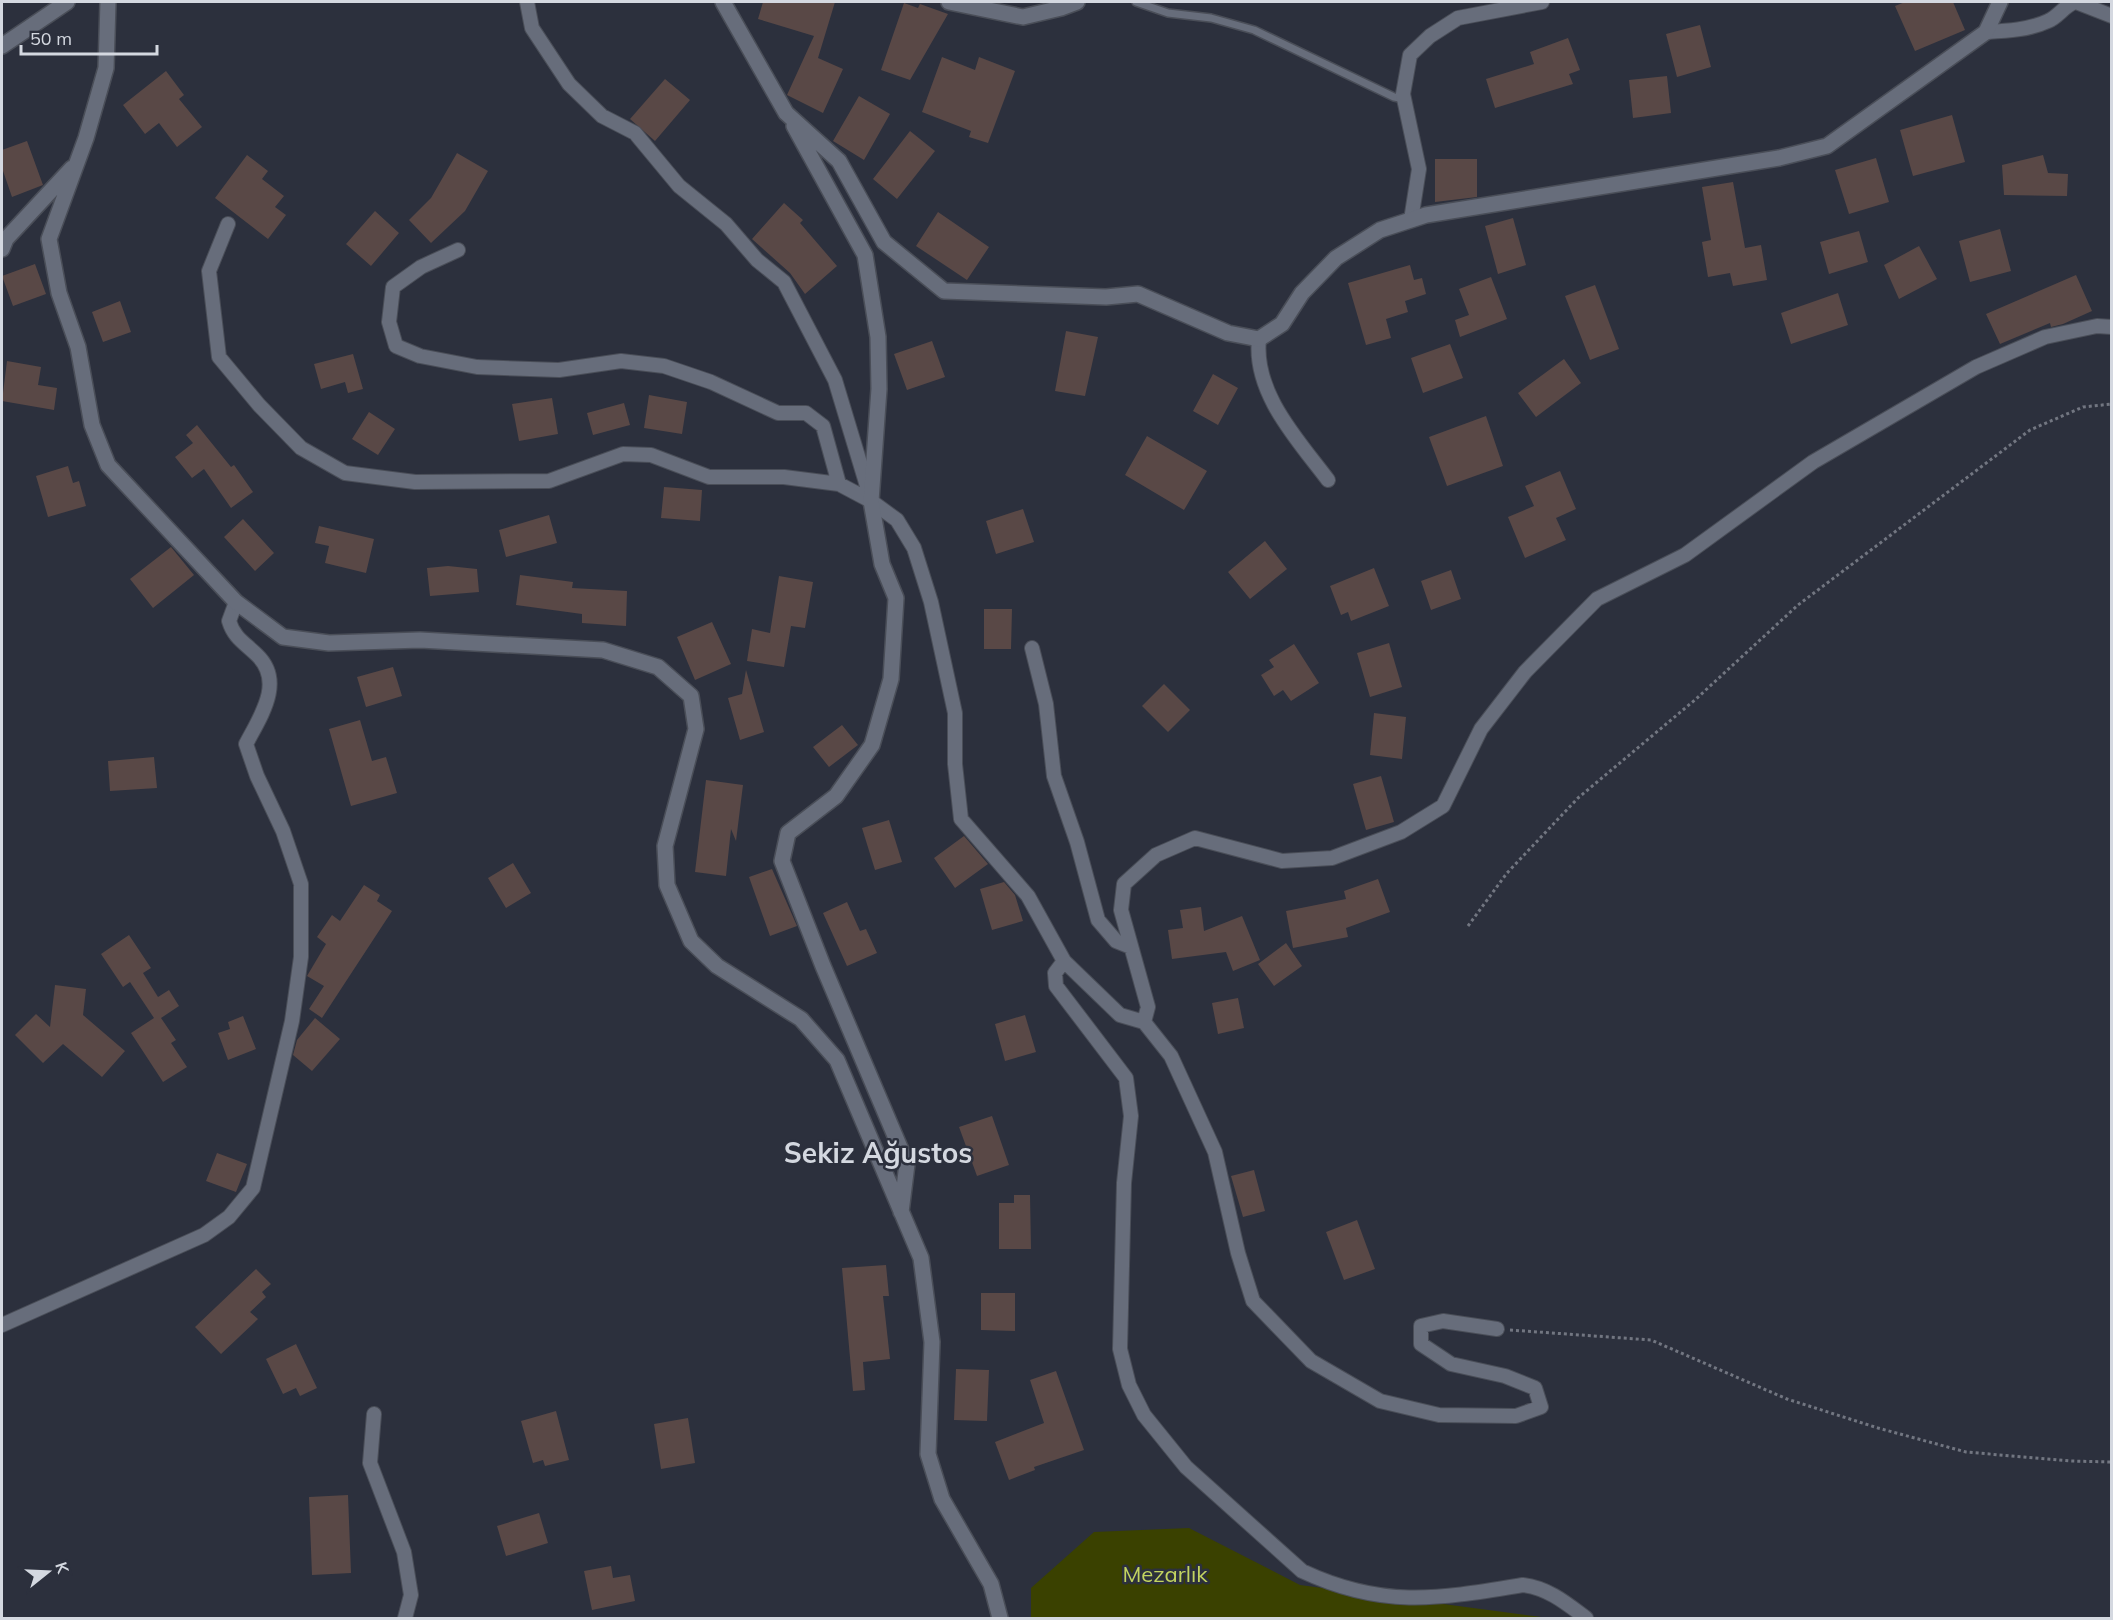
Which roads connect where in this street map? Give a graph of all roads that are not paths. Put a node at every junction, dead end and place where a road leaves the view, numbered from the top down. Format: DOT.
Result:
graph roads {
  1 [pos="67,2"];
  2 [pos="108,2"];
  3 [pos="527,2"];
  4 [pos="723,2"];
  5 [pos="948,2"];
  6 [pos="1077,2"];
  7 [pos="1136,2"];
  8 [pos="1542,2"];
  9 [pos="2000,2"];
  10 [pos="2075,2"];
  11 [pos="2112,16"];
  12 [pos="1986,32"];
  13 [pos="2,46"];
  14 [pos="1405,99"];
  15 [pos="786,113"];
  16 [pos="76,164"];
  17 [pos="1411,220"];
  18 [pos="228,224"];
  19 [pos="2,249"];
  20 [pos="458,250"];
  21 [pos="2112,327"];
  22 [pos="1259,339"];
  23 [pos="1328,480"];
  24 [pos="839,484"];
  25 [pos="871,501"];
  26 [pos="236,602"];
  27 [pos="1032,648"];
  28 [pos="1131,946"];
  29 [pos="1064,961"];
  30 [pos="1144,1022"];
  31 [pos="901,1212"];
  32 [pos="2,1324"];
  33 [pos="1497,1329"];
  34 [pos="374,1414"];
  35 [pos="405,1618"];
  36 [pos="1000,1618"];
  37 [pos="1586,1618"];
  1 -- 13 [label="street"];
  2 -- 16 [label="street"];
  3 -- 25 [label="street"];
  4 -- 15 [label="street"];
  5 -- 6 [label="street"];
  7 -- 14 [label="lane"];
  8 -- 14 [label="street"];
  9 -- 12 [label="street"];
  10 -- 11 [label="street"];
  10 -- 12 [label="street"];
  12 -- 17 [label="street"];
  14 -- 17 [label="street"];
  15 -- 22 [label="street"];
  15 -- 25 [label="street"];
  16 -- 19 [label="street"];
  16 -- 26 [label="street"];
  17 -- 22 [label="street"];
  18 -- 24 [label="street"];
  20 -- 24 [label="street"];
  21 -- 28 [label="street"];
  22 -- 23 [label="street"];
  24 -- 25 [label="street"];
  25 -- 29 [label="street"];
  25 -- 31 [label="street"];
  26 -- 31 [label="street"];
  26 -- 32 [label="street"];
  27 -- 28 [label="street"];
  28 -- 30 [label="street"];
  29 -- 30 [label="street"];
  29 -- 37 [label="street"];
  30 -- 33 [label="street"];
  31 -- 36 [label="street"];
  34 -- 35 [label="street"];
}
